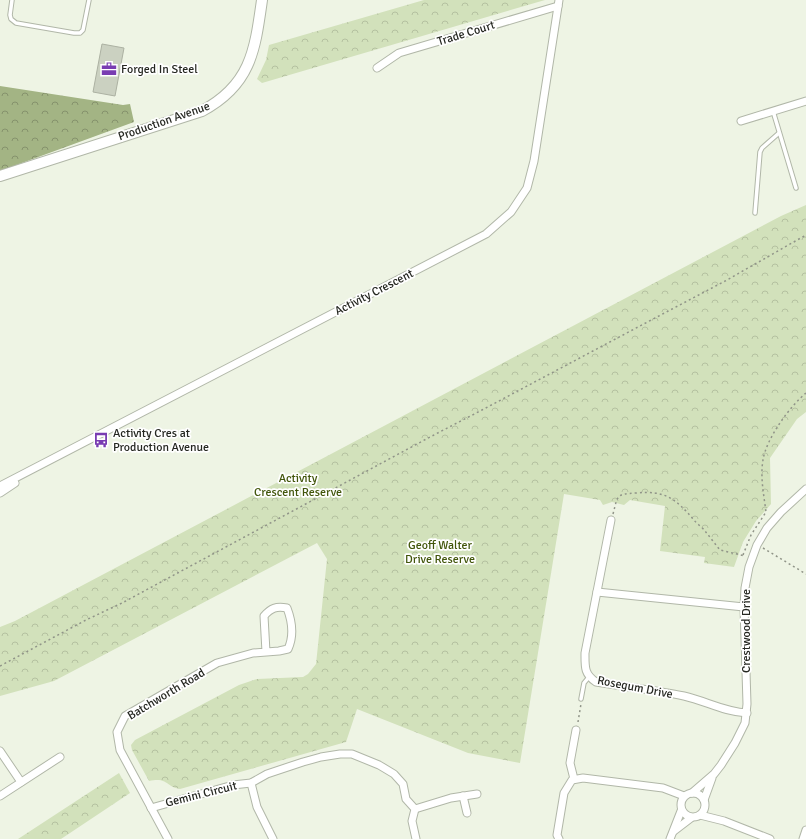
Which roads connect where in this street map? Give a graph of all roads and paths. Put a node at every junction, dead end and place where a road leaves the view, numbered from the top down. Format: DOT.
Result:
graph roads {
  1 [pos="12,0"];
  2 [pos="89,0"];
  3 [pos="262,0"];
  4 [pos="559,3"];
  5 [pos="377,68"];
  6 [pos="806,100"];
  7 [pos="773,111"];
  8 [pos="741,121"];
  9 [pos="779,132"];
  10 [pos="0,176"];
  11 [pos="796,188"];
  12 [pos="755,213"];
  13 [pos="806,235"];
  14 [pos="806,393"];
  15 [pos="38,466"];
  16 [pos="0,486"];
  17 [pos="806,489"];
  18 [pos="0,493"];
  19 [pos="806,495"];
  20 [pos="798,498"];
  21 [pos="612,520"];
  22 [pos="757,545"];
  23 [pos="742,556"];
  24 [pos="752,557"];
  25 [pos="806,574"];
  26 [pos="597,592"];
  27 [pos="744,606"];
  28 [pos="266,652"];
  29 [pos="0,666"];
  30 [pos="589,677"];
  31 [pos="582,699"];
  32 [pos="747,713"];
  33 [pos="576,730"];
  34 [pos="0,751"];
  35 [pos="60,757"];
  36 [pos="714,774"];
  37 [pos="574,779"];
  38 [pos="21,782"];
  39 [pos="251,783"];
  40 [pos="692,793"];
  41 [pos="477,794"];
  42 [pos="0,796"];
  43 [pos="463,796"];
  44 [pos="682,799"];
  45 [pos="704,800"];
  46 [pos="151,808"];
  47 [pos="415,809"];
  48 [pos="681,811"];
  49 [pos="703,812"];
  50 [pos="467,813"];
  51 [pos="691,818"];
  52 [pos="806,830"];
  53 [pos="674,831"];
  54 [pos="168,839"];
  55 [pos="273,839"];
  56 [pos="416,839"];
  57 [pos="559,839"];
  58 [pos="670,839"];
  59 [pos="770,839"];
  60 [pos="803,839"];
  1 -- 2 [label="lane"];
  3 -- 10 [label="main road, Production Avenue"];
  4 -- 5 [label="street, Trade Court"];
  4 -- 15 [label="street, Activity Crescent"];
  6 -- 7 [label="street"];
  7 -- 8 [label="street"];
  7 -- 9 [label="lane"];
  9 -- 11 [label="lane"];
  9 -- 12 [label="lane"];
  13 -- 29 [label="path"];
  14 -- 23 [label="path"];
  15 -- 16 [label="street, Activity Crescent"];
  15 -- 18 [label="street, Activity Crescent"];
  17 -- 20 [label="street, Crestwood Drive"];
  19 -- 20 [label="street, Crestwood Drive"];
  20 -- 22 [label="street, Crestwood Drive"];
  21 -- 23 [label="path"];
  21 -- 26 [label="street, Rosegum Drive"];
  22 -- 24 [label="street, Crestwood Drive"];
  22 -- 25 [label="path"];
  23 -- 24 [label="path"];
  24 -- 27 [label="street, Crestwood Drive"];
  26 -- 27 [label="street"];
  26 -- 30 [label="street, Rosegum Drive"];
  27 -- 32 [label="street, Crestwood Drive"];
  28 -- 28 [label="street, Batchworth Road"];
  28 -- 46 [label="street, Batchworth Road"];
  30 -- 31 [label="lane"];
  30 -- 32 [label="street, Rosegum Drive"];
  31 -- 33 [label="path"];
  32 -- 36 [label="street, Crestwood Drive"];
  33 -- 37 [label="street"];
  34 -- 38 [label="street"];
  35 -- 38 [label="street"];
  36 -- 40 [label="street, Crestwood Drive"];
  36 -- 45 [label="street, Crestwood Drive"];
  37 -- 44 [label="street"];
  37 -- 57 [label="street"];
  38 -- 42 [label="street"];
  39 -- 46 [label="street, Gemini Circuit"];
  39 -- 47 [label="street, Gemini Circuit"];
  39 -- 55 [label="street, Gemini Circuit"];
  40 -- 44 [label="street"];
  40 -- 45 [label="street"];
  41 -- 43 [label="street"];
  43 -- 47 [label="street"];
  43 -- 50 [label="street"];
  44 -- 48 [label="street"];
  45 -- 49 [label="street"];
  46 -- 54 [label="street, Batchworth Road"];
  47 -- 56 [label="street"];
  48 -- 51 [label="street"];
  48 -- 53 [label="street"];
  49 -- 51 [label="street"];
  49 -- 59 [label="street"];
  51 -- 53 [label="street"];
  52 -- 60 [label="street"];
  53 -- 58 [label="street"];
}
